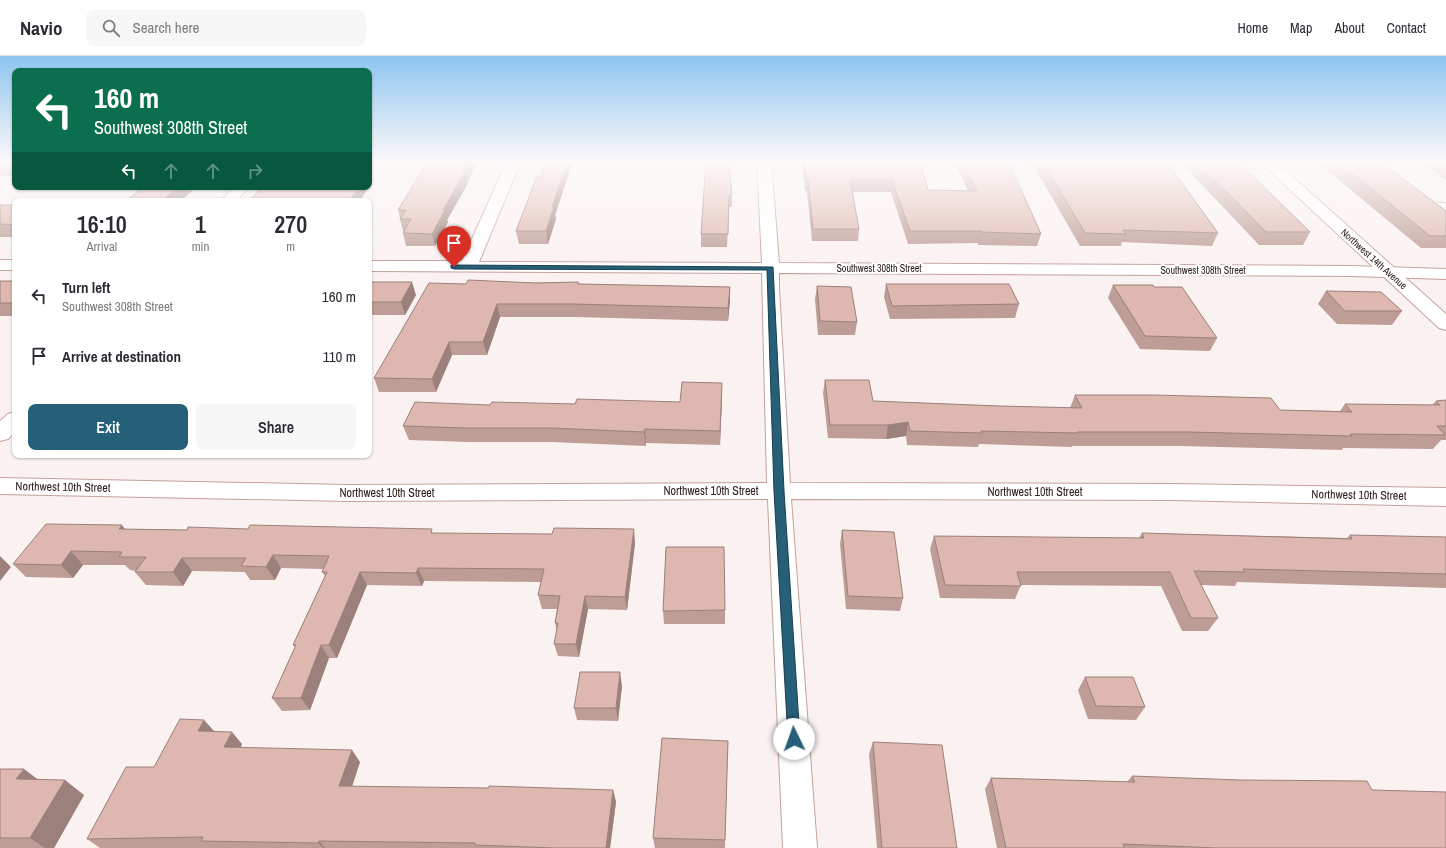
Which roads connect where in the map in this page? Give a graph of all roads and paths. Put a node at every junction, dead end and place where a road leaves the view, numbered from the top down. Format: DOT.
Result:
graph roads {
  1 [pos="498,198"];
  2 [pos="767,198"];
  3 [pos="1306,198"];
  4 [pos="1446,206"];
  5 [pos="1446,213"];
  6 [pos="0,265"];
  7 [pos="12,265"];
  8 [pos="372,266"];
  9 [pos="468,267"];
  10 [pos="771,268"];
  11 [pos="1390,272"];
  12 [pos="1446,274"];
  13 [pos="1446,324"];
  14 [pos="12,422"];
  15 [pos="0,434"];
  16 [pos="0,486"];
  17 [pos="779,491"];
  18 [pos="1446,497"];
  19 [pos="800,848"];
  1 -- 9 [label="street"];
  2 -- 10 [label="street"];
  3 -- 11 [label="street, Northwest 14th Avenue"];
  4 -- 5 [label="lane"];
  6 -- 7 [label="street"];
  8 -- 9 [label="street, Southwest 308th Street"];
  9 -- 10 [label="street, Southwest 308th Street"];
  10 -- 11 [label="street, Southwest 308th Street"];
  10 -- 17 [label="street"];
  11 -- 12 [label="street, Southwest 308th Street"];
  11 -- 13 [label="street, Northwest 14th Avenue"];
  14 -- 15 [label="street"];
  16 -- 17 [label="street, Northwest 10th Street"];
  17 -- 18 [label="street, Northwest 10th Street"];
  17 -- 19 [label="street"];
}
